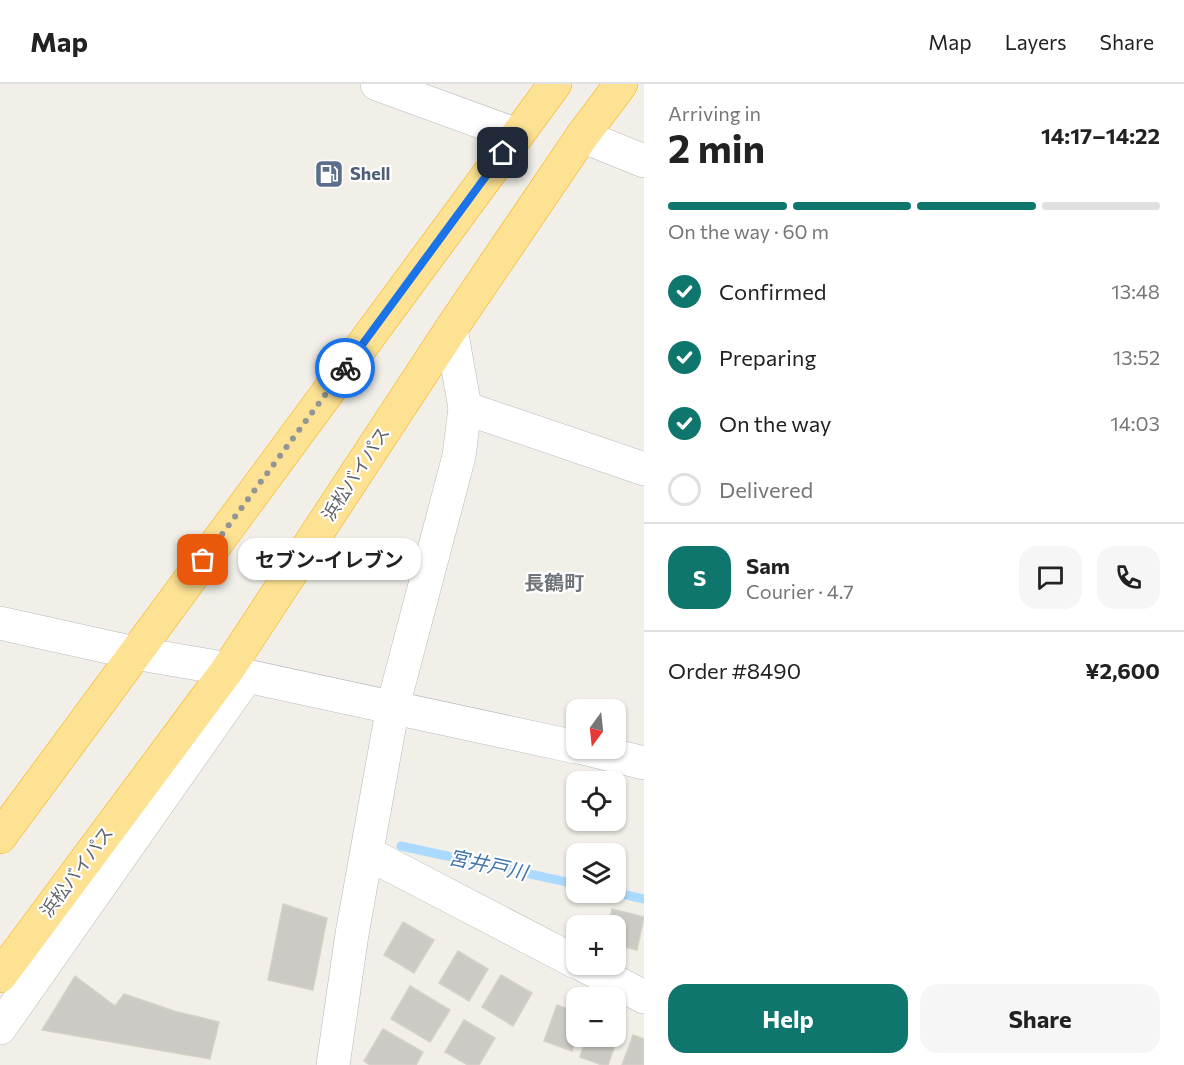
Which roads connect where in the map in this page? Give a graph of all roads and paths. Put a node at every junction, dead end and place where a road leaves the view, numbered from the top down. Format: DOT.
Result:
graph roads {
  1 [pos="377,84"];
  2 [pos="555,84"];
  3 [pos="621,84"];
  4 [pos="517,135"];
  5 [pos="582,136"];
  6 [pos="644,161"];
  7 [pos="451,329"];
  8 [pos="465,408"];
  9 [pos="644,469"];
  10 [pos="0,623"];
  11 [pos="135,653"];
  12 [pos="238,672"];
  13 [pos="393,706"];
  14 [pos="566,745"];
  15 [pos="626,759"];
  16 [pos="644,763"];
  17 [pos="0,837"];
  18 [pos="367,854"];
  19 [pos="566,957"];
  20 [pos="603,975"];
  21 [pos="0,976"];
  22 [pos="644,997"];
  23 [pos="0,1028"];
  24 [pos="333,1065"];
  1 -- 4 [label="street"];
  2 -- 4 [label="highway"];
  3 -- 5 [label="highway, 浜松バイパス"];
  4 -- 11 [label="highway"];
  5 -- 6 [label="street"];
  5 -- 7 [label="highway, 浜松バイパス"];
  7 -- 8 [label="street"];
  7 -- 12 [label="highway, 浜松バイパス"];
  8 -- 9 [label="street"];
  8 -- 13 [label="street"];
  10 -- 11 [label="street"];
  11 -- 12 [label="street"];
  11 -- 17 [label="highway"];
  12 -- 13 [label="street"];
  12 -- 21 [label="highway, 浜松バイパス"];
  12 -- 23 [label="street"];
  13 -- 14 [label="street"];
  13 -- 18 [label="street"];
  15 -- 16 [label="street"];
  18 -- 19 [label="street"];
  18 -- 24 [label="street"];
  20 -- 22 [label="street"];
}
